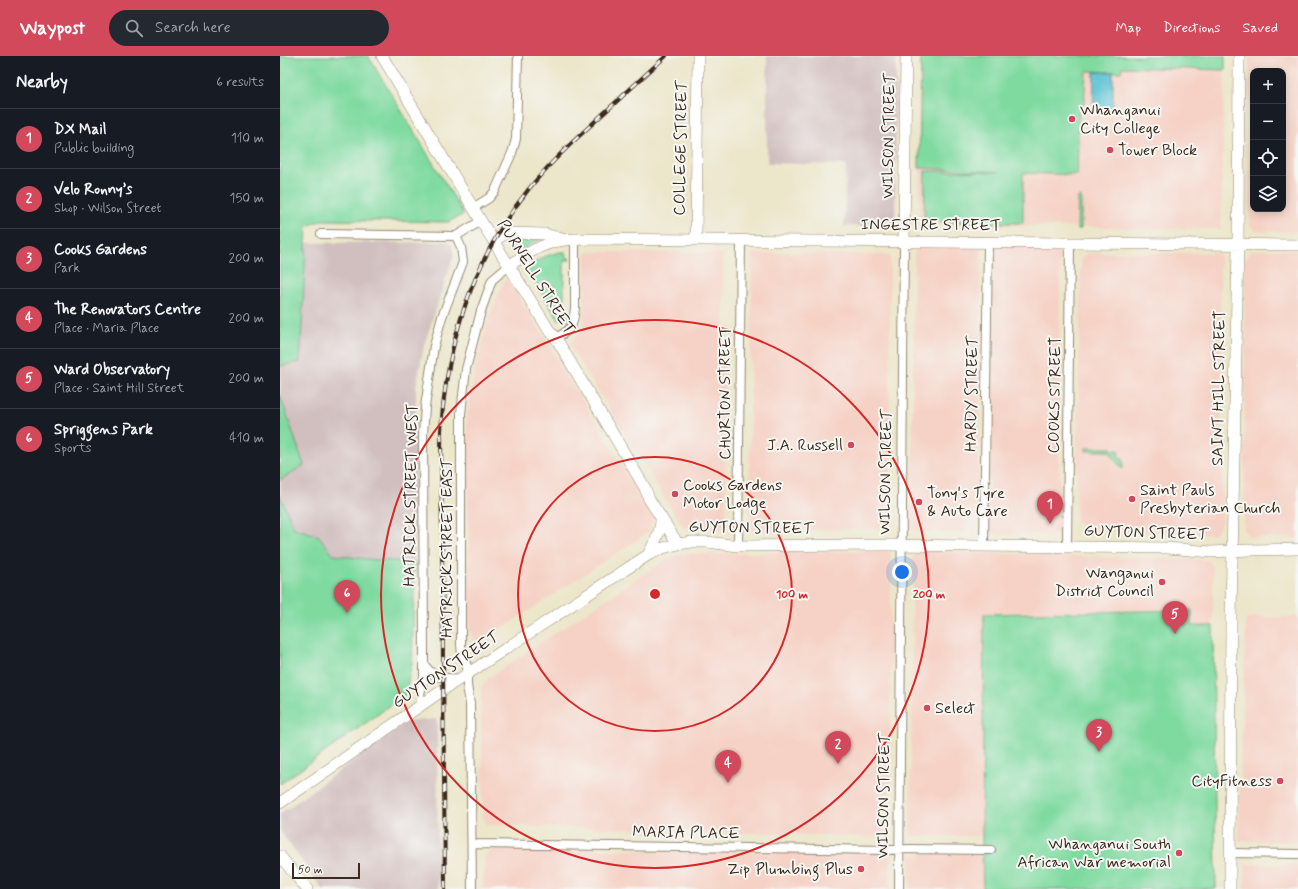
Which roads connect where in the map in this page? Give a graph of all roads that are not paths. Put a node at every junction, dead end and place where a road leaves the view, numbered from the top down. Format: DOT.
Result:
graph roads {
  1 [pos="382,56"];
  2 [pos="518,56"];
  3 [pos="698,56"];
  4 [pos="906,56"];
  5 [pos="1239,56"];
  6 [pos="474,208"];
  7 [pos="481,221"];
  8 [pos="321,234"];
  9 [pos="456,236"];
  10 [pos="563,239"];
  11 [pos="575,239"];
  12 [pos="696,240"];
  13 [pos="740,240"];
  14 [pos="494,241"];
  15 [pos="904,241"];
  16 [pos="988,242"];
  17 [pos="1070,242"];
  18 [pos="1238,245"];
  19 [pos="1298,245"];
  20 [pos="510,265"];
  21 [pos="556,338"];
  22 [pos="661,517"];
  23 [pos="678,544"];
  24 [pos="738,546"];
  25 [pos="902,546"];
  26 [pos="984,546"];
  27 [pos="1067,547"];
  28 [pos="1298,550"];
  29 [pos="1232,551"];
  30 [pos="648,555"];
  31 [pos="424,664"];
  32 [pos="463,677"];
  33 [pos="422,704"];
  34 [pos="280,803"];
  35 [pos="472,844"];
  36 [pos="899,850"];
  37 [pos="991,850"];
  38 [pos="1230,853"];
  39 [pos="1298,854"];
  40 [pos="280,856"];
  41 [pos="307,889"];
  42 [pos="472,889"];
  43 [pos="899,889"];
  44 [pos="1230,889"];
  1 -- 6 [label="main road, PURNELL STREET"];
  2 -- 6 [label="street"];
  3 -- 12 [label="main road, COLLEGE STREET"];
  4 -- 15 [label="main road, WILSON STREET"];
  5 -- 18 [label="main road, SAINT HILL STREET"];
  6 -- 7 [label="main road, PURNELL STREET"];
  7 -- 9 [label="street"];
  7 -- 14 [label="main road, PURNELL STREET"];
  8 -- 9 [label="street"];
  9 -- 31 [label="street, HATRICK STREET WEST"];
  10 -- 11 [label="main road, INGESTRE STREET"];
  10 -- 14 [label="main road, INGESTRE STREET"];
  10 -- 20 [label="main road, INGESTRE STREET"];
  11 -- 12 [label="main road, INGESTRE STREET"];
  11 -- 21 [label="street"];
  12 -- 13 [label="main road, INGESTRE STREET"];
  13 -- 15 [label="main road, INGESTRE STREET"];
  13 -- 24 [label="street, CHURTON STREET"];
  14 -- 20 [label="main road, PURNELL STREET"];
  15 -- 16 [label="main road, INGESTRE STREET"];
  15 -- 25 [label="street, WILSON STREET"];
  16 -- 17 [label="main road, INGESTRE STREET"];
  16 -- 26 [label="street, HARDY STREET"];
  17 -- 18 [label="main road, INGESTRE STREET"];
  17 -- 27 [label="street, COOKS STREET"];
  18 -- 19 [label="main road, INGESTRE STREET"];
  18 -- 29 [label="main road, SAINT HILL STREET"];
  20 -- 21 [label="main road, PURNELL STREET"];
  20 -- 32 [label="street, HATRICK STREET EAST"];
  21 -- 22 [label="main road, PURNELL STREET"];
  22 -- 23 [label="main road, PURNELL STREET"];
  22 -- 30 [label="main road"];
  23 -- 24 [label="main road, GUYTON STREET"];
  23 -- 30 [label="main road, GUYTON STREET"];
  24 -- 25 [label="main road, GUYTON STREET"];
  25 -- 26 [label="main road, GUYTON STREET"];
  25 -- 36 [label="street, WILSON STREET"];
  26 -- 27 [label="main road, GUYTON STREET"];
  27 -- 29 [label="main road, GUYTON STREET"];
  28 -- 29 [label="main road, GUYTON STREET"];
  29 -- 38 [label="main road, SAINT HILL STREET"];
  30 -- 32 [label="main road, GUYTON STREET"];
  31 -- 32 [label="street"];
  31 -- 33 [label="street, HATRICK STREET WEST"];
  32 -- 33 [label="main road, GUYTON STREET"];
  32 -- 35 [label="street, HATRICK STREET EAST"];
  33 -- 34 [label="main road, GUYTON STREET"];
  35 -- 36 [label="street, MARIA PLACE"];
  35 -- 42 [label="street, HATRICK STREET EAST"];
  36 -- 37 [label="street, MARIA PLACE"];
  36 -- 43 [label="street, WILSON STREET"];
  38 -- 39 [label="street"];
  38 -- 44 [label="main road, SAINT HILL STREET"];
  40 -- 41 [label="main road"];
}
